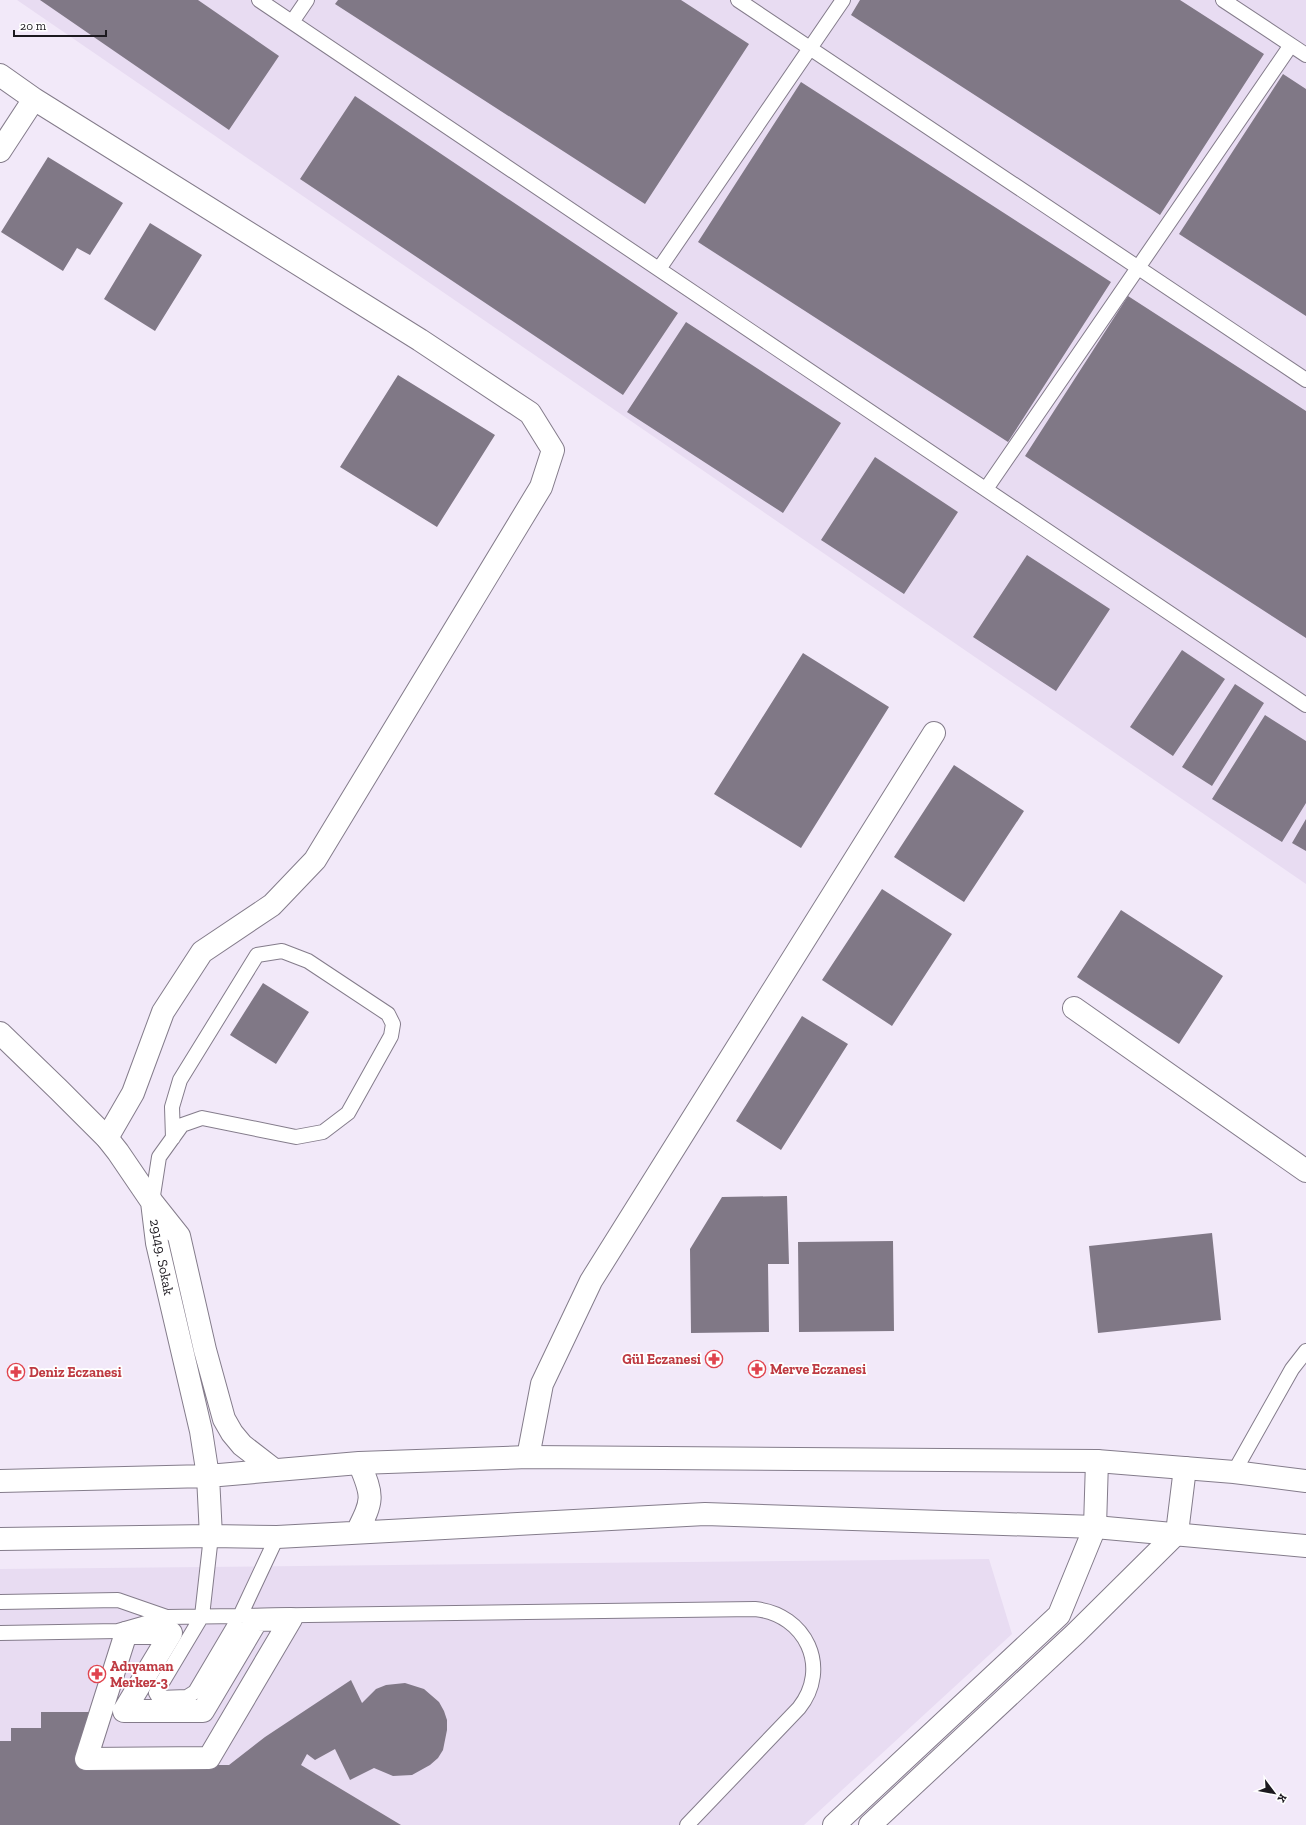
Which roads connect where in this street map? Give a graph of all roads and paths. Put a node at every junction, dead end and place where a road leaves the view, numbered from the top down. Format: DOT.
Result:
graph roads {
  1 [pos="259,0"];
  2 [pos="307,0"];
  3 [pos="738,0"];
  4 [pos="843,0"];
  5 [pos="1223,0"];
  6 [pos="292,22"];
  7 [pos="1291,45"];
  8 [pos="810,48"];
  9 [pos="1306,55"];
  10 [pos="0,75"];
  11 [pos="34,99"];
  12 [pos="0,151"];
  13 [pos="1138,268"];
  14 [pos="658,269"];
  15 [pos="1306,380"];
  16 [pos="986,489"];
  17 [pos="1306,705"];
  18 [pos="934,733"];
  19 [pos="1074,1008"];
  20 [pos="0,1033"];
  21 [pos="106,1138"];
  22 [pos="173,1138"];
  23 [pos="1306,1171"];
  24 [pos="152,1202"];
  25 [pos="1306,1351"];
  26 [pos="528,1457"];
  27 [pos="1097,1461"];
  28 [pos="359,1463"];
  29 [pos="1185,1468"];
  30 [pos="273,1469"];
  31 [pos="1234,1472"];
  32 [pos="208,1476"];
  33 [pos="0,1481"];
  34 [pos="1306,1481"];
  35 [pos="1095,1527"];
  36 [pos="357,1532"];
  37 [pos="1177,1533"];
  38 [pos="211,1536"];
  39 [pos="277,1537"];
  40 [pos="0,1539"];
  41 [pos="1306,1546"];
  42 [pos="0,1602"];
  43 [pos="202,1616"];
  44 [pos="166,1617"];
  45 [pos="248,1618"];
  46 [pos="0,1632"];
  47 [pos="687,1825"];
  48 [pos="834,1825"];
  49 [pos="870,1825"];
  1 -- 6 [label="lane"];
  2 -- 6 [label="lane"];
  3 -- 8 [label="lane"];
  4 -- 8 [label="lane"];
  5 -- 7 [label="lane"];
  6 -- 14 [label="lane"];
  7 -- 9 [label="lane"];
  7 -- 13 [label="lane"];
  8 -- 13 [label="lane"];
  8 -- 14 [label="lane"];
  10 -- 11 [label="street"];
  11 -- 12 [label="street"];
  11 -- 21 [label="street"];
  13 -- 15 [label="lane"];
  13 -- 16 [label="lane"];
  14 -- 16 [label="lane"];
  16 -- 17 [label="lane"];
  18 -- 26 [label="street"];
  19 -- 23 [label="street"];
  20 -- 21 [label="street, 29149. Sokak"];
  21 -- 24 [label="street, 29149. Sokak"];
  22 -- 22 [label="lane"];
  22 -- 24 [label="lane"];
  24 -- 30 [label="street"];
  24 -- 32 [label="street, 29149. Sokak"];
  25 -- 31 [label="lane"];
  26 -- 27 [label="street"];
  26 -- 28 [label="street"];
  27 -- 29 [label="street"];
  27 -- 35 [label="street"];
  28 -- 30 [label="street"];
  28 -- 36 [label="street"];
  29 -- 31 [label="street"];
  29 -- 37 [label="street"];
  30 -- 32 [label="street"];
  31 -- 34 [label="street"];
  32 -- 33 [label="street"];
  32 -- 38 [label="street, 29149. Sokak"];
  35 -- 36 [label="street"];
  35 -- 37 [label="street"];
  35 -- 48 [label="street"];
  36 -- 39 [label="street"];
  37 -- 41 [label="street"];
  37 -- 49 [label="street"];
  38 -- 39 [label="street"];
  38 -- 40 [label="street"];
  38 -- 43 [label="lane"];
  39 -- 45 [label="lane"];
  42 -- 44 [label="lane"];
  43 -- 44 [label="lane"];
  43 -- 45 [label="lane"];
  43 -- 45 [label="lane"];
  44 -- 46 [label="lane"];
  45 -- 45 [label="street"];
  45 -- 47 [label="lane"];
}
